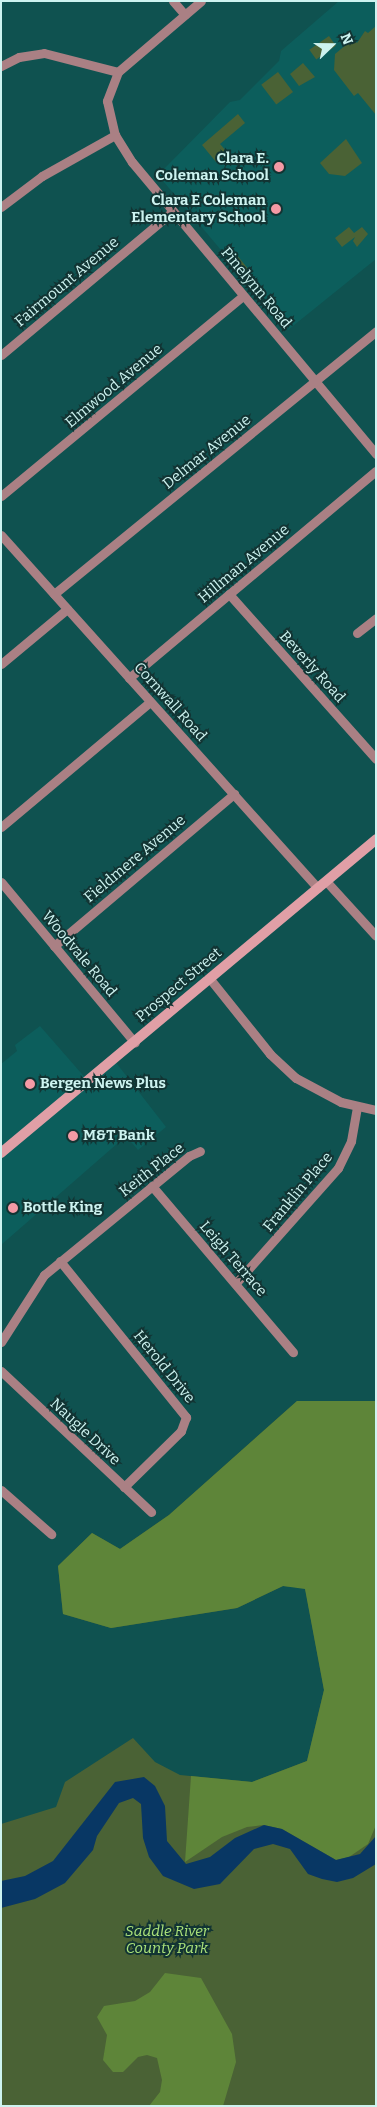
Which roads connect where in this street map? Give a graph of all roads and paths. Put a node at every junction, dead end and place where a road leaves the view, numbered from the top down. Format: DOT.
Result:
graph roads {
  1 [pos="173,1"];
  2 [pos="201,1"];
  3 [pos="184,15"];
  4 [pos="1,66"];
  5 [pos="118,72"];
  6 [pos="115,135"];
  7 [pos="1,207"];
  8 [pos="173,211"];
  9 [pos="243,296"];
  10 [pos="376,331"];
  11 [pos="1,355"];
  12 [pos="317,381"];
  13 [pos="376,454"];
  14 [pos="376,471"];
  15 [pos="1,496"];
  16 [pos="1,535"];
  17 [pos="54,594"];
  18 [pos="229,594"];
  19 [pos="67,609"];
  20 [pos="376,618"];
  21 [pos="357,633"];
  22 [pos="1,664"];
  23 [pos="129,678"];
  24 [pos="150,702"];
  25 [pos="376,759"];
  26 [pos="234,794"];
  27 [pos="1,826"];
  28 [pos="376,839"];
  29 [pos="1,882"];
  30 [pos="322,884"];
  31 [pos="376,936"];
  32 [pos="54,946"];
  33 [pos="210,979"];
  34 [pos="135,1043"];
  35 [pos="357,1107"];
  36 [pos="376,1110"];
  37 [pos="200,1151"];
  38 [pos="1,1153"];
  39 [pos="152,1186"];
  40 [pos="60,1260"];
  41 [pos="236,1283"];
  42 [pos="1,1342"];
  43 [pos="293,1352"];
  44 [pos="1,1371"];
  45 [pos="124,1487"];
  46 [pos="1,1490"];
  47 [pos="151,1512"];
  48 [pos="51,1534"];
  1 -- 3 [label="street"];
  2 -- 3 [label="street, Pinelynn Road"];
  3 -- 5 [label="street, Pinelynn Road"];
  4 -- 5 [label="street"];
  5 -- 6 [label="street, Pinelynn Road"];
  6 -- 7 [label="street"];
  6 -- 8 [label="street, Pinelynn Road"];
  8 -- 9 [label="street, Pinelynn Road"];
  8 -- 11 [label="street, Fairmount Avenue"];
  9 -- 12 [label="street, Pinelynn Road"];
  9 -- 15 [label="street, Elmwood Avenue"];
  10 -- 12 [label="street, Delmar Avenue"];
  12 -- 13 [label="street, Pinelynn Road"];
  12 -- 17 [label="street, Delmar Avenue"];
  14 -- 18 [label="street, Hillman Avenue"];
  16 -- 17 [label="street, Cornwall Road"];
  17 -- 19 [label="street, Cornwall Road"];
  18 -- 23 [label="street, Hillman Avenue"];
  18 -- 25 [label="street, Beverly Road"];
  19 -- 22 [label="street"];
  19 -- 23 [label="street, Cornwall Road"];
  20 -- 21 [label="street"];
  23 -- 24 [label="street, Cornwall Road"];
  24 -- 26 [label="street, Cornwall Road"];
  24 -- 27 [label="street"];
  26 -- 30 [label="street, Cornwall Road"];
  26 -- 32 [label="street, Fieldmere Avenue"];
  28 -- 30 [label="main road, Prospect Street"];
  29 -- 32 [label="street, Woodvale Road"];
  30 -- 31 [label="street, Cornwall Road"];
  30 -- 33 [label="main road, Prospect Street"];
  32 -- 34 [label="street, Woodvale Road"];
  33 -- 34 [label="main road, Prospect Street"];
  33 -- 35 [label="street"];
  34 -- 38 [label="main road, Prospect Street"];
  35 -- 36 [label="street"];
  35 -- 41 [label="street, Franklin Place"];
  37 -- 39 [label="street, Keith Place"];
  39 -- 40 [label="street, Keith Place"];
  39 -- 41 [label="street, Leigh Terrace"];
  40 -- 42 [label="street, Keith Place"];
  40 -- 45 [label="street, Herold Drive"];
  41 -- 43 [label="street, Leigh Terrace"];
  44 -- 45 [label="street, Naugle Drive"];
  45 -- 47 [label="street, Naugle Drive"];
  46 -- 48 [label="street"];
}
